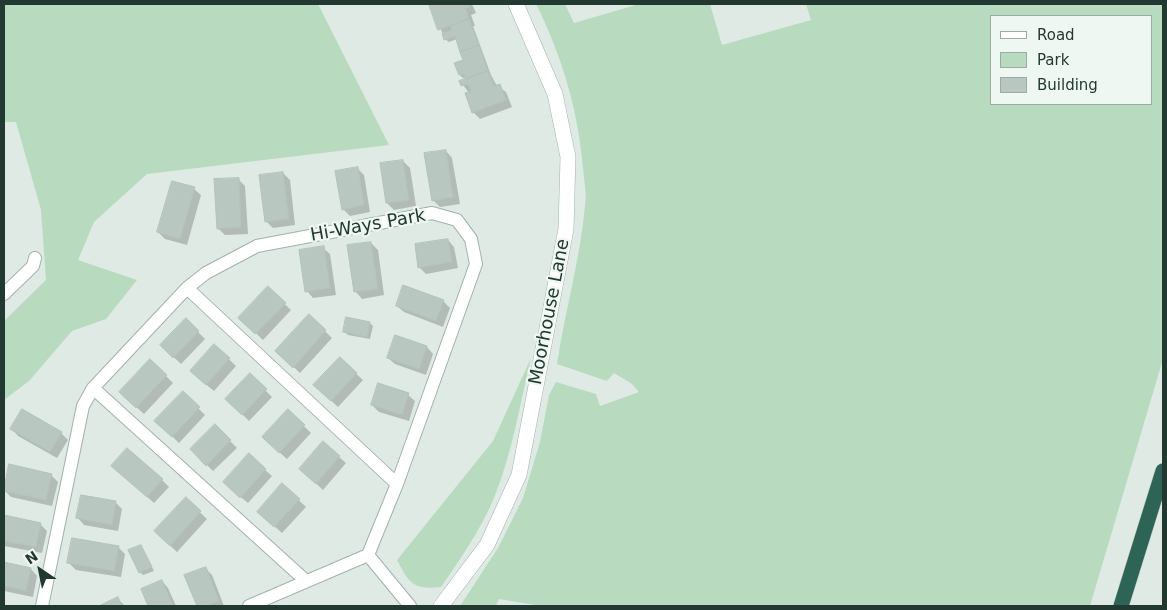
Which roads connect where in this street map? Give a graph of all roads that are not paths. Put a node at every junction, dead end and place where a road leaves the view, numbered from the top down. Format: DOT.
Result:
graph roads {
  1 [pos="516,4"];
  2 [pos="34,258"];
  3 [pos="188,288"];
  4 [pos="4,294"];
  5 [pos="94,388"];
  6 [pos="1163,471"];
  7 [pos="397,484"];
  8 [pos="368,555"];
  9 [pos="306,581"];
  10 [pos="42,606"];
  11 [pos="249,606"];
  12 [pos="410,606"];
  13 [pos="441,606"];
  14 [pos="1121,606"];
  1 -- 13 [label="street, Moorhouse Lane"];
  2 -- 4 [label="lane"];
  3 -- 5 [label="lane, Hi-Ways Park"];
  3 -- 7 [label="lane"];
  3 -- 7 [label="lane, Hi-Ways Park"];
  5 -- 9 [label="lane"];
  5 -- 10 [label="lane, Hi-Ways Park"];
  6 -- 14 [label="highway"];
  7 -- 8 [label="lane, Hi-Ways Park"];
  8 -- 9 [label="lane"];
  8 -- 12 [label="lane"];
  9 -- 11 [label="lane"];
}
